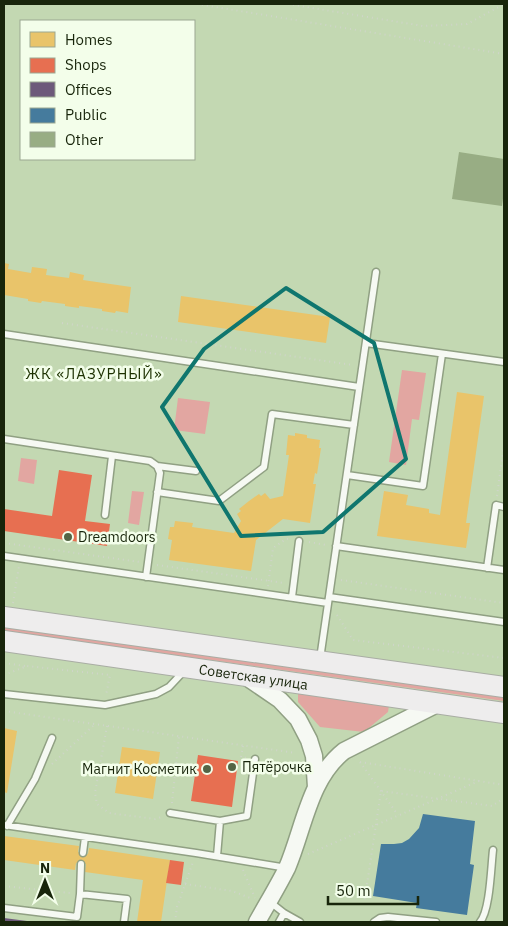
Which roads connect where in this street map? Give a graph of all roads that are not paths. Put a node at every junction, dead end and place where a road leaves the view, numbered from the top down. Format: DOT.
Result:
graph roads {
  1 [pos="376,272"];
  2 [pos="4,334"];
  3 [pos="366,343"];
  4 [pos="442,354"];
  5 [pos="504,362"];
  6 [pos="359,387"];
  7 [pos="354,425"];
  8 [pos="4,441"];
  9 [pos="112,456"];
  10 [pos="157,466"];
  11 [pos="196,471"];
  12 [pos="347,475"];
  13 [pos="157,492"];
  14 [pos="504,507"];
  15 [pos="105,515"];
  16 [pos="299,541"];
  17 [pos="336,546"];
  18 [pos="4,556"];
  19 [pos="486,568"];
  20 [pos="504,570"];
  21 [pos="146,577"];
  22 [pos="292,597"];
  23 [pos="329,600"];
  24 [pos="8,612"];
  25 [pos="504,622"];
  26 [pos="4,642"];
  27 [pos="320,661"];
  28 [pos="186,668"];
  29 [pos="245,676"];
  30 [pos="504,687"];
  31 [pos="4,694"];
  32 [pos="437,704"];
  33 [pos="504,713"];
  34 [pos="52,738"];
  35 [pos="255,759"];
  36 [pos="316,787"];
  37 [pos="170,813"];
  38 [pos="220,821"];
  39 [pos="5,825"];
  40 [pos="85,837"];
  41 [pos="493,850"];
  42 [pos="83,853"];
  43 [pos="217,856"];
  44 [pos="289,862"];
  45 [pos="81,864"];
  46 [pos="80,894"];
  47 [pos="268,901"];
  48 [pos="4,908"];
  49 [pos="284,913"];
  50 [pos="124,922"];
  51 [pos="257,922"];
  52 [pos="279,922"];
  53 [pos="300,922"];
  54 [pos="374,922"];
  55 [pos="436,922"];
  56 [pos="480,922"];
  1 -- 3 [label="lane"];
  2 -- 6 [label="lane"];
  3 -- 4 [label="lane"];
  3 -- 6 [label="lane"];
  4 -- 5 [label="lane"];
  4 -- 12 [label="lane"];
  6 -- 7 [label="lane"];
  7 -- 12 [label="lane"];
  7 -- 13 [label="lane"];
  8 -- 9 [label="lane"];
  9 -- 10 [label="lane"];
  9 -- 15 [label="lane"];
  10 -- 11 [label="lane"];
  10 -- 13 [label="lane"];
  12 -- 17 [label="lane"];
  13 -- 21 [label="lane"];
  14 -- 19 [label="lane"];
  16 -- 22 [label="lane"];
  17 -- 19 [label="lane"];
  17 -- 23 [label="lane"];
  18 -- 21 [label="lane"];
  19 -- 20 [label="lane"];
  21 -- 22 [label="lane"];
  22 -- 23 [label="lane"];
  23 -- 25 [label="lane"];
  23 -- 27 [label="lane"];
  24 -- 27 [label="main road, Советская улица"];
  26 -- 28 [label="main road, Советская улица"];
  27 -- 30 [label="main road, Советская улица"];
  28 -- 29 [label="main road, Советская улица"];
  28 -- 31 [label="lane"];
  29 -- 32 [label="main road, Советская улица"];
  29 -- 36 [label="street"];
  32 -- 33 [label="main road, Советская улица"];
  32 -- 36 [label="street"];
  34 -- 39 [label="lane"];
  35 -- 38 [label="lane"];
  36 -- 44 [label="street"];
  37 -- 38 [label="lane"];
  38 -- 43 [label="lane"];
  39 -- 40 [label="lane"];
  40 -- 42 [label="lane"];
  40 -- 43 [label="lane"];
  41 -- 56 [label="lane"];
  43 -- 44 [label="lane"];
  44 -- 47 [label="street"];
  45 -- 46 [label="lane"];
  46 -- 48 [label="lane"];
  46 -- 50 [label="lane"];
  47 -- 49 [label="lane"];
  47 -- 51 [label="street"];
  49 -- 52 [label="lane"];
  49 -- 53 [label="lane"];
  54 -- 55 [label="lane"];
}
